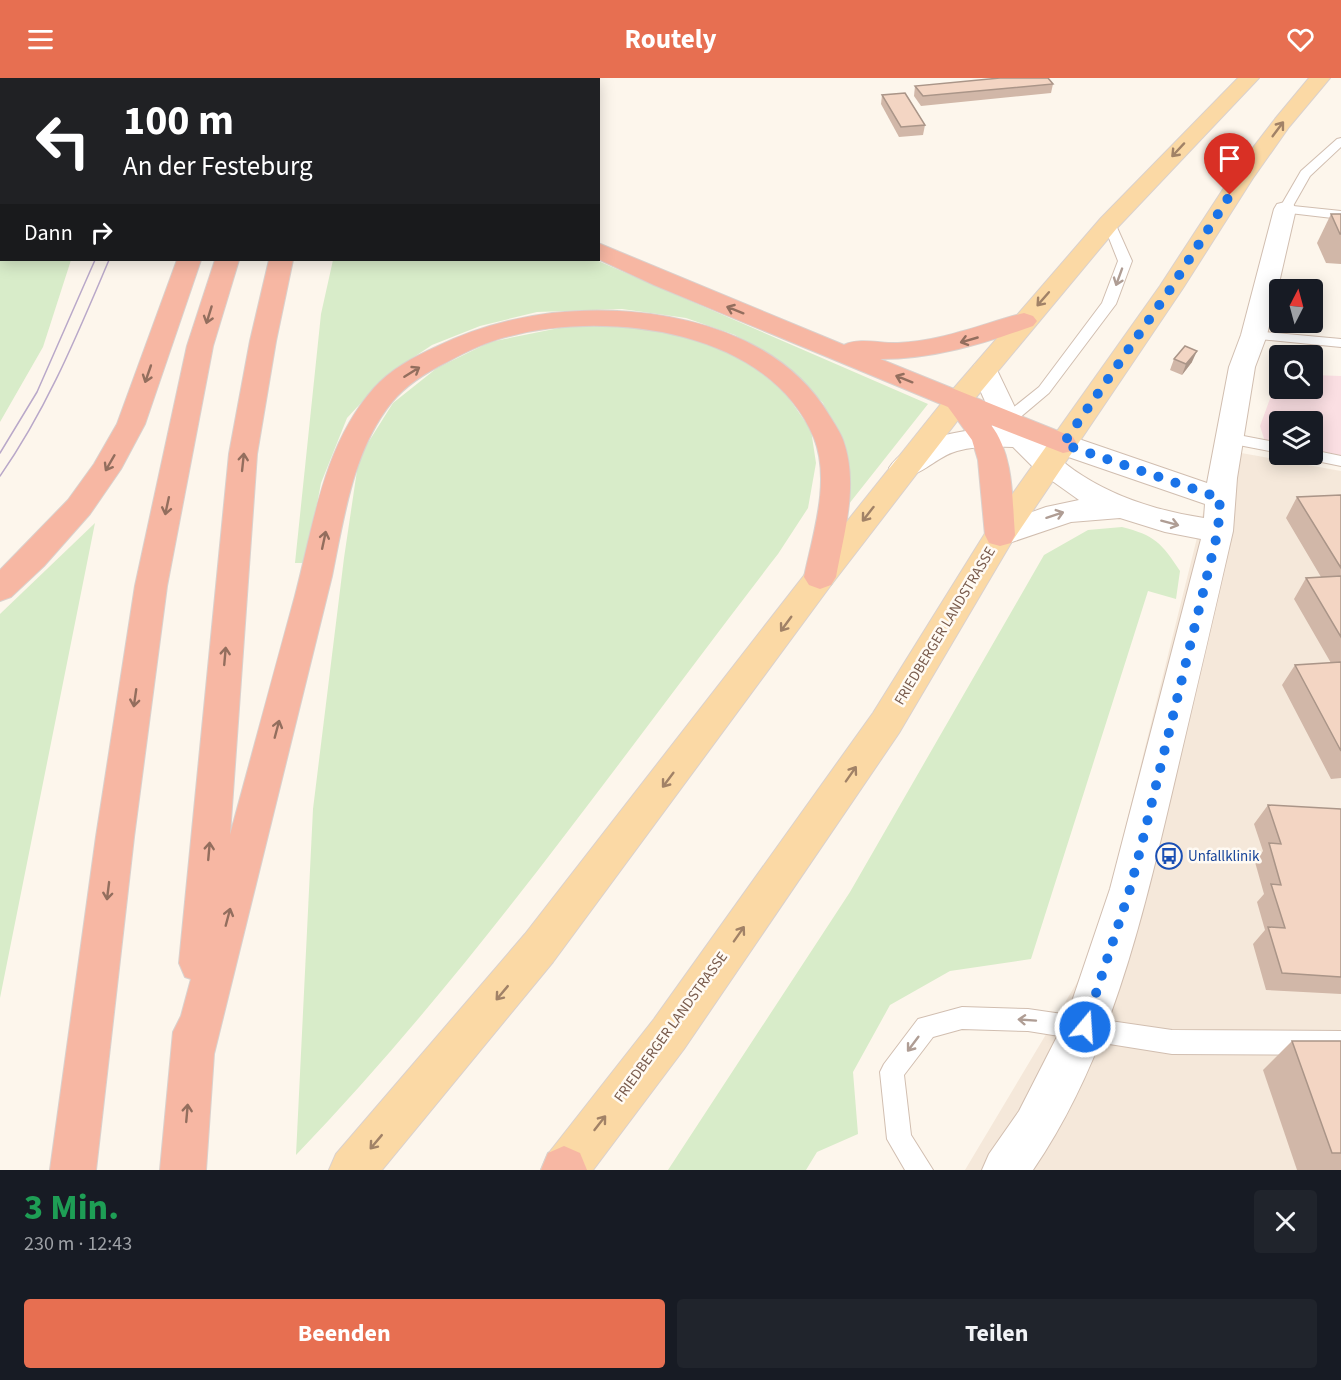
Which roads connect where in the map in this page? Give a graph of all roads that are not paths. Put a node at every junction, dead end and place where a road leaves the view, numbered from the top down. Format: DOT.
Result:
graph roads {
  1 [pos="1249,78"];
  2 [pos="1320,78"];
  3 [pos="1341,141"];
  4 [pos="1285,209"];
  5 [pos="1341,215"];
  6 [pos="1109,223"];
  7 [pos="600,250"];
  8 [pos="189,261"];
  9 [pos="227,261"];
  10 [pos="281,261"];
  11 [pos="1024,321"];
  12 [pos="1254,334"];
  13 [pos="811,340"];
  14 [pos="1341,343"];
  15 [pos="984,370"];
  16 [pos="958,401"];
  17 [pos="1005,432"];
  18 [pos="1228,438"];
  19 [pos="1269,446"];
  20 [pos="1055,454"];
  21 [pos="1323,457"];
  22 [pos="1341,461"];
  23 [pos="904,468"];
  24 [pos="1124,509"];
  25 [pos="1219,514"];
  26 [pos="1000,535"];
  27 [pos="820,577"];
  28 [pos="0,589"];
  29 [pos="1085,1027"];
  30 [pos="1341,1043"];
  31 [pos="192,1055"];
  32 [pos="73,1170"];
  33 [pos="183,1170"];
  34 [pos="352,1170"];
  35 [pos="564,1170"];
  36 [pos="920,1170"];
  37 [pos="1005,1170"];
  1 -- 6 [label="main road, one-way"];
  20 -- 2 [label="main road, FRIEDBERGER LANDSTRASSE, one-way"];
  3 -- 4 [label="lane"];
  4 -- 5 [label="lane"];
  4 -- 12 [label="street"];
  6 -- 11 [label="main road, one-way"];
  6 -- 17 [label="lane, one-way"];
  13 -- 7 [label="highway, one-way"];
  8 -- 28 [label="highway, one-way"];
  9 -- 32 [label="highway, one-way"];
  31 -- 10 [label="highway, one-way"];
  11 -- 13 [label="highway, one-way"];
  11 -- 15 [label="main road"];
  12 -- 14 [label="lane"];
  12 -- 18 [label="street"];
  16 -- 13 [label="highway, one-way"];
  15 -- 16 [label="main road"];
  15 -- 17 [label="street"];
  16 -- 17 [label="highway"];
  16 -- 23 [label="main road"];
  17 -- 20 [label="street"];
  17 -- 23 [label="street"];
  17 -- 26 [label="highway"];
  18 -- 19 [label="lane"];
  18 -- 25 [label="street"];
  20 -- 24 [label="street"];
  20 -- 25 [label="street"];
  20 -- 26 [label="main road, FRIEDBERGER LANDSTRASSE"];
  21 -- 22 [label="lane"];
  23 -- 27 [label="main road, one-way"];
  24 -- 25 [label="street, one-way"];
  26 -- 24 [label="street, one-way"];
  25 -- 29 [label="street"];
  35 -- 26 [label="main road, FRIEDBERGER LANDSTRASSE, one-way"];
  31 -- 27 [label="highway, one-way"];
  27 -- 34 [label="main road, one-way"];
  29 -- 30 [label="lane"];
  29 -- 36 [label="lane, one-way"];
  29 -- 37 [label="street"];
  33 -- 31 [label="highway, one-way"];
}
